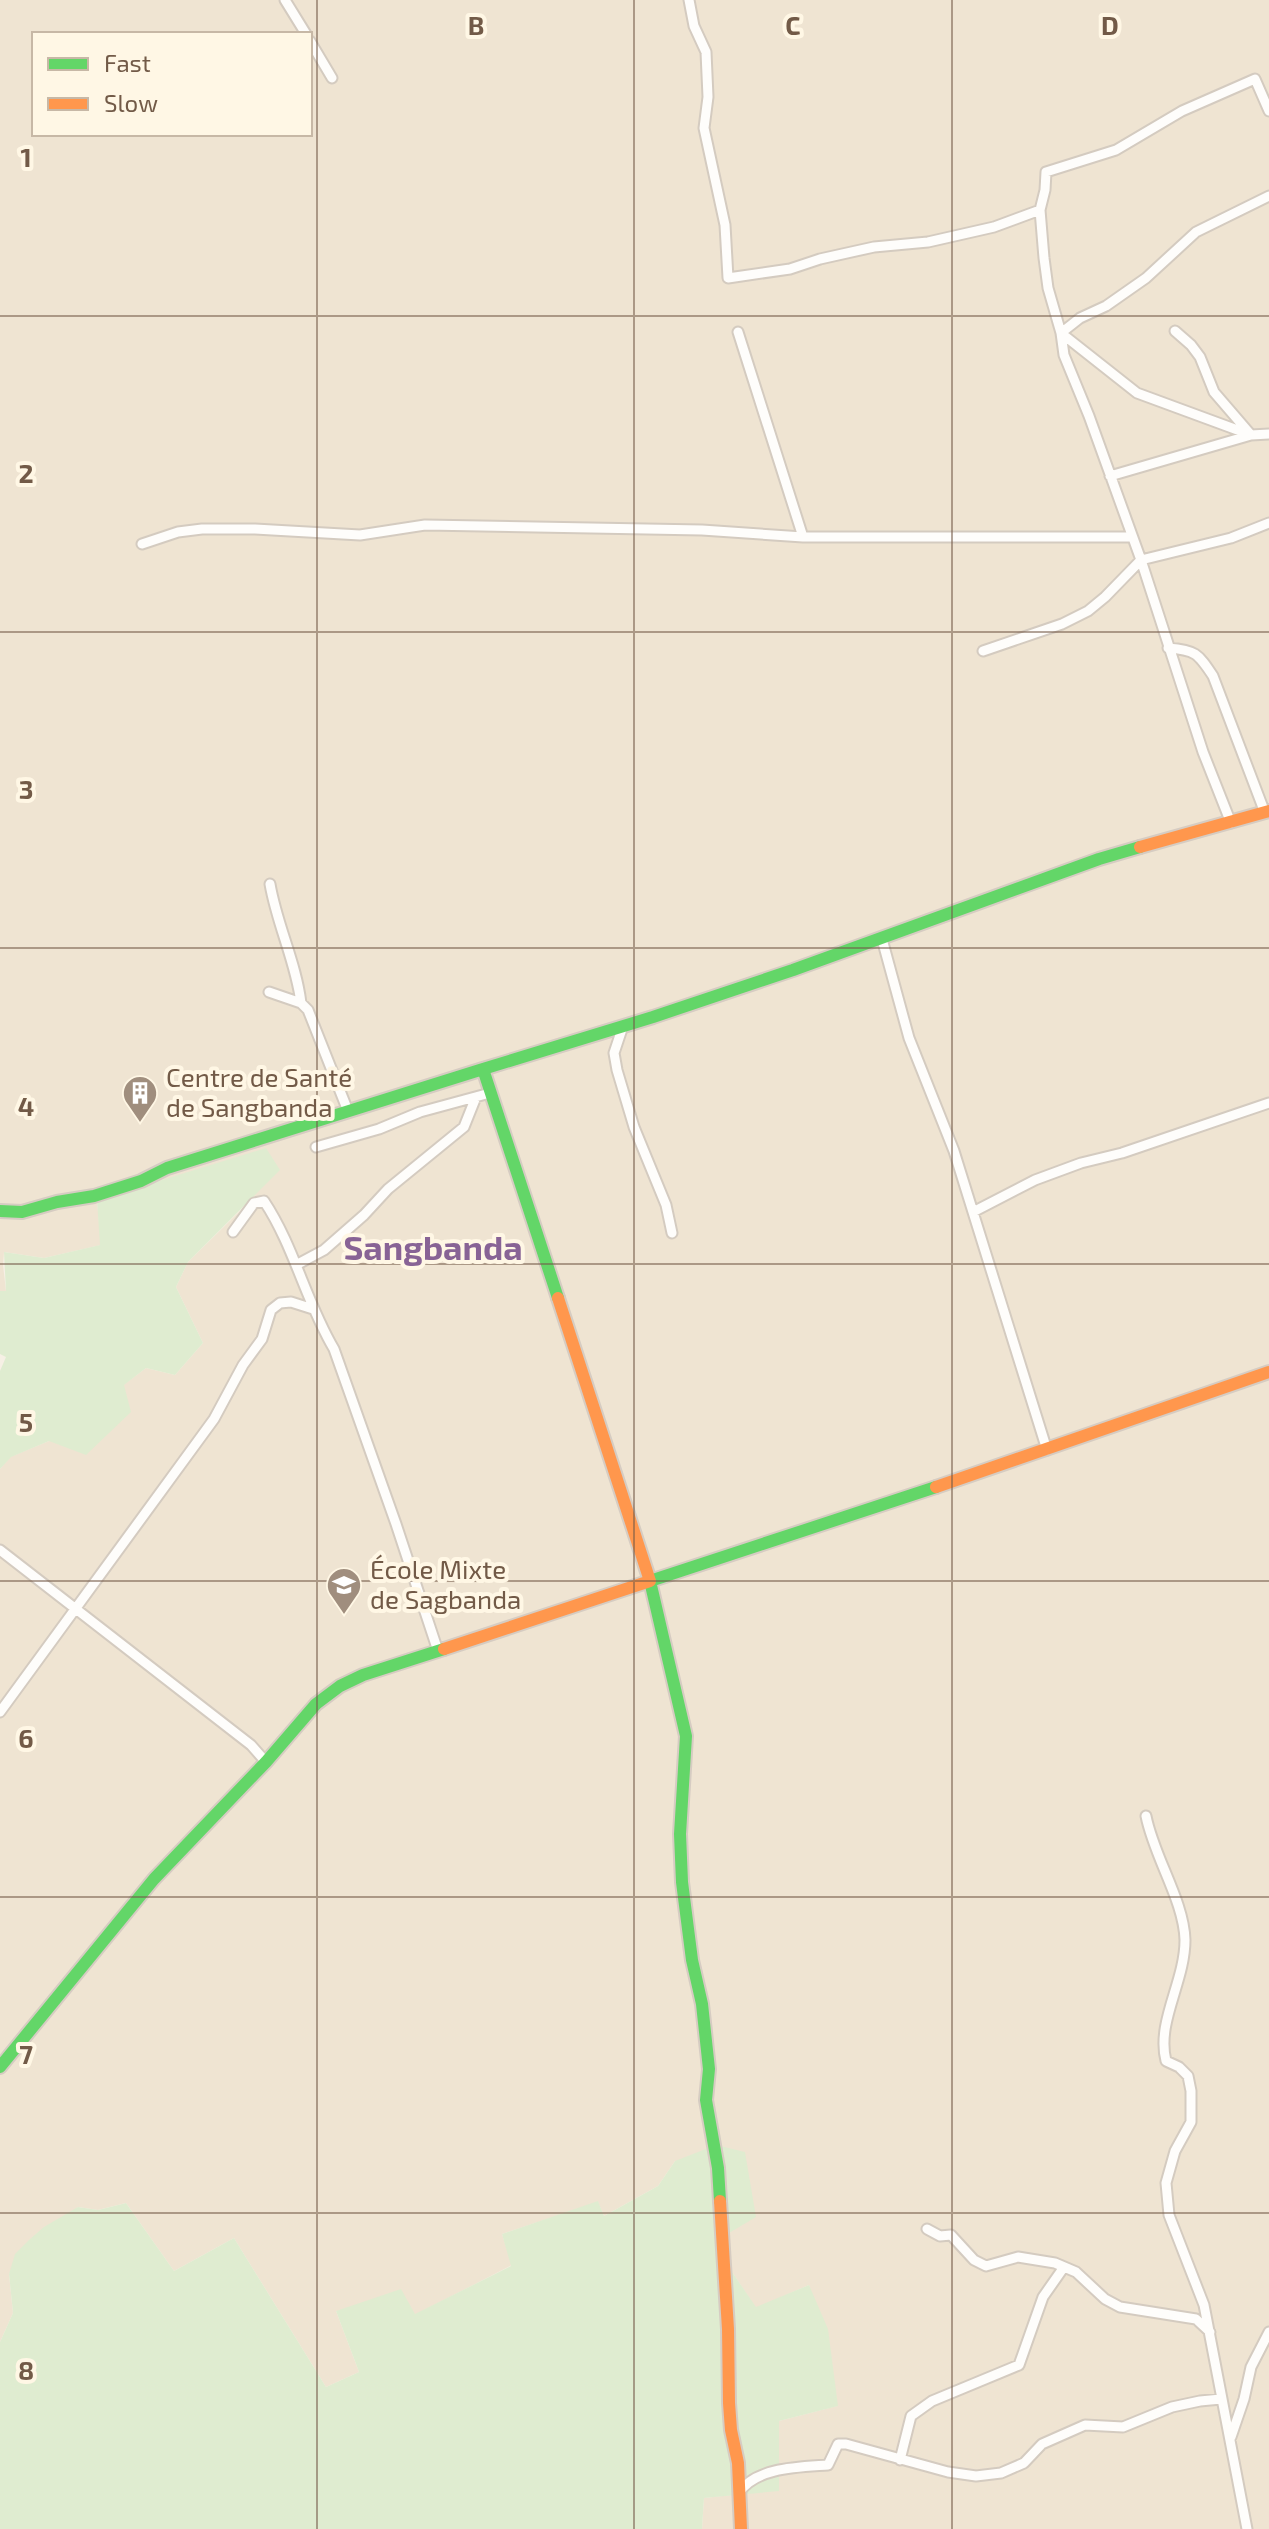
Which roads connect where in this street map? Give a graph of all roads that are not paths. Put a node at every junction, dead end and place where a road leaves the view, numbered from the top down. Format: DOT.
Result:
graph roads {
  1 [pos="285,0"];
  2 [pos="689,0"];
  3 [pos="305,32"];
  4 [pos="312,44"];
  5 [pos="332,78"];
  6 [pos="1269,111"];
  7 [pos="1269,196"];
  8 [pos="1040,210"];
  9 [pos="1175,331"];
  10 [pos="738,332"];
  11 [pos="1061,333"];
  12 [pos="1269,434"];
  13 [pos="1251,435"];
  14 [pos="1110,476"];
  15 [pos="1269,523"];
  16 [pos="803,537"];
  17 [pos="1131,537"];
  18 [pos="142,544"];
  19 [pos="1141,560"];
  20 [pos="1168,648"];
  21 [pos="983,651"];
  22 [pos="1267,812"];
  23 [pos="1231,823"];
  24 [pos="270,884"];
  25 [pos="882,939"];
  26 [pos="269,992"];
  27 [pos="301,1003"];
  28 [pos="623,1026"];
  29 [pos="483,1069"];
  30 [pos="490,1093"];
  31 [pos="476,1097"];
  32 [pos="1269,1103"];
  33 [pos="348,1111"];
  34 [pos="316,1147"];
  35 [pos="0,1211"];
  36 [pos="973,1212"];
  37 [pos="233,1232"];
  38 [pos="672,1233"];
  39 [pos="296,1265"];
  40 [pos="313,1309"];
  41 [pos="1269,1372"];
  42 [pos="1047,1450"];
  43 [pos="0,1550"];
  44 [pos="650,1581"];
  45 [pos="76,1607"];
  46 [pos="438,1651"];
  47 [pos="0,1712"];
  48 [pos="266,1762"];
  49 [pos="1146,1816"];
  50 [pos="0,2067"];
  51 [pos="927,2229"];
  52 [pos="1064,2267"];
  53 [pos="1210,2332"];
  54 [pos="1269,2332"];
  55 [pos="1221,2399"];
  56 [pos="1230,2439"];
  57 [pos="900,2460"];
  58 [pos="739,2493"];
  59 [pos="741,2529"];
  60 [pos="1247,2529"];
  1 -- 3 [label="street"];
  2 -- 8 [label="street"];
  4 -- 5 [label="street"];
  6 -- 8 [label="street"];
  7 -- 11 [label="street"];
  8 -- 11 [label="street"];
  9 -- 13 [label="street"];
  10 -- 16 [label="street"];
  11 -- 13 [label="street"];
  11 -- 14 [label="street"];
  12 -- 13 [label="street"];
  13 -- 14 [label="street"];
  14 -- 17 [label="street"];
  15 -- 19 [label="street"];
  16 -- 17 [label="street"];
  16 -- 18 [label="street"];
  17 -- 19 [label="street"];
  19 -- 20 [label="street"];
  19 -- 21 [label="street"];
  20 -- 22 [label="street"];
  20 -- 23 [label="street"];
  22 -- 23 [label="main road"];
  23 -- 25 [label="main road"];
  24 -- 27 [label="street"];
  25 -- 28 [label="main road"];
  25 -- 36 [label="street"];
  26 -- 27 [label="street"];
  27 -- 33 [label="street"];
  28 -- 29 [label="main road"];
  28 -- 38 [label="street"];
  29 -- 30 [label="main road"];
  29 -- 33 [label="main road"];
  30 -- 31 [label="street"];
  30 -- 44 [label="main road"];
  31 -- 34 [label="street"];
  31 -- 39 [label="street"];
  32 -- 36 [label="street"];
  33 -- 35 [label="main road"];
  36 -- 42 [label="street"];
  37 -- 39 [label="street"];
  39 -- 40 [label="street"];
  40 -- 45 [label="street"];
  40 -- 46 [label="street"];
  41 -- 42 [label="main road"];
  42 -- 44 [label="main road"];
  43 -- 45 [label="street"];
  44 -- 46 [label="main road"];
  44 -- 58 [label="main road"];
  45 -- 47 [label="street"];
  45 -- 48 [label="street"];
  46 -- 48 [label="main road"];
  48 -- 50 [label="main road"];
  49 -- 53 [label="street"];
  51 -- 52 [label="street"];
  52 -- 53 [label="street"];
  52 -- 57 [label="street"];
  53 -- 55 [label="street"];
  54 -- 56 [label="street"];
  55 -- 56 [label="street"];
  55 -- 57 [label="street"];
  56 -- 60 [label="street"];
  57 -- 58 [label="street"];
  58 -- 59 [label="main road"];
}
